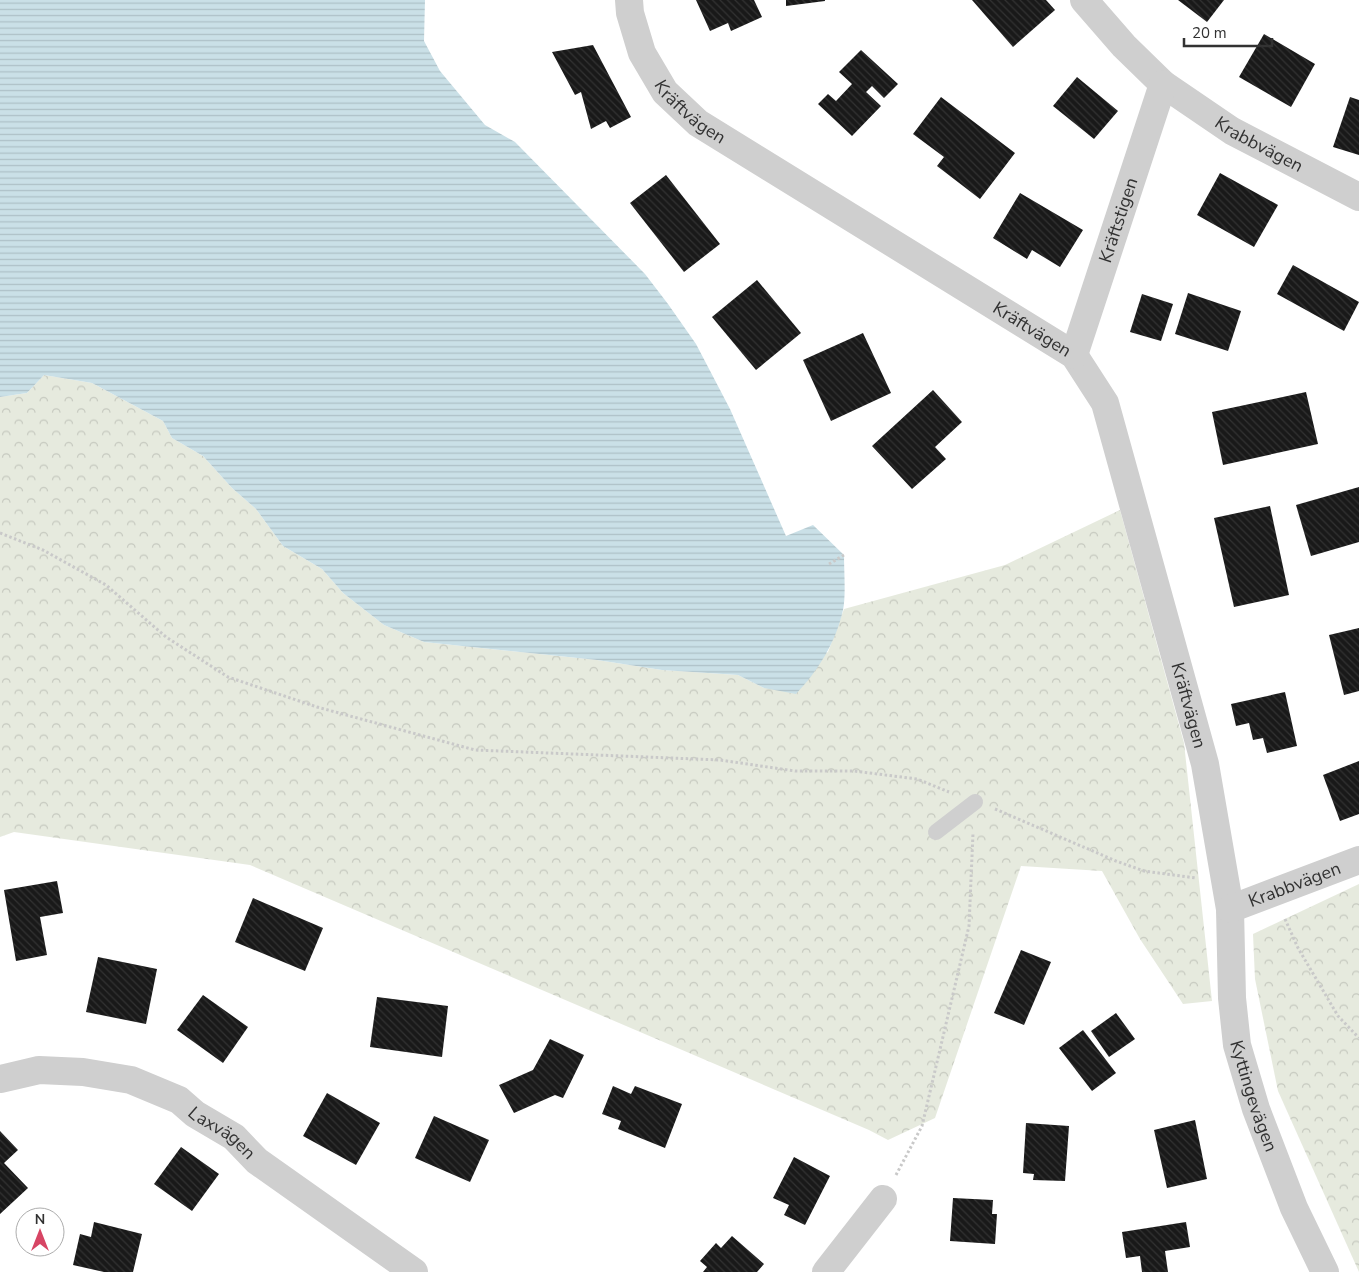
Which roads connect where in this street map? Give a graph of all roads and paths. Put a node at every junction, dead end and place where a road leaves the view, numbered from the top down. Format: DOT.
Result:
graph roads {
  1 [pos="629,0"];
  2 [pos="1084,0"];
  3 [pos="1163,84"];
  4 [pos="1359,197"];
  5 [pos="1074,356"];
  6 [pos="0,533"];
  7 [pos="844,555"];
  8 [pos="829,564"];
  9 [pos="975,802"];
  10 [pos="936,832"];
  11 [pos="1359,860"];
  12 [pos="1201,878"];
  13 [pos="1273,893"];
  14 [pos="1230,909"];
  15 [pos="1359,1038"];
  16 [pos="0,1079"];
  17 [pos="883,1200"];
  18 [pos="414,1272"];
  19 [pos="826,1272"];
  20 [pos="1325,1272"];
  1 -- 5 [label="street, Kräftvägen"];
  2 -- 3 [label="street"];
  3 -- 4 [label="street, Krabbvägen"];
  3 -- 5 [label="street, Kräftstigen"];
  5 -- 14 [label="street, Kräftvägen"];
  6 -- 9 [label="path"];
  7 -- 8 [label="path"];
  9 -- 10 [label="lane"];
  9 -- 12 [label="path"];
  9 -- 17 [label="path"];
  11 -- 13 [label="street, Krabbvägen"];
  13 -- 14 [label="street, Krabbvägen"];
  13 -- 15 [label="path"];
  14 -- 20 [label="street, Kyttingevägen"];
  16 -- 18 [label="street, Laxvägen"];
  17 -- 19 [label="street"];
}
